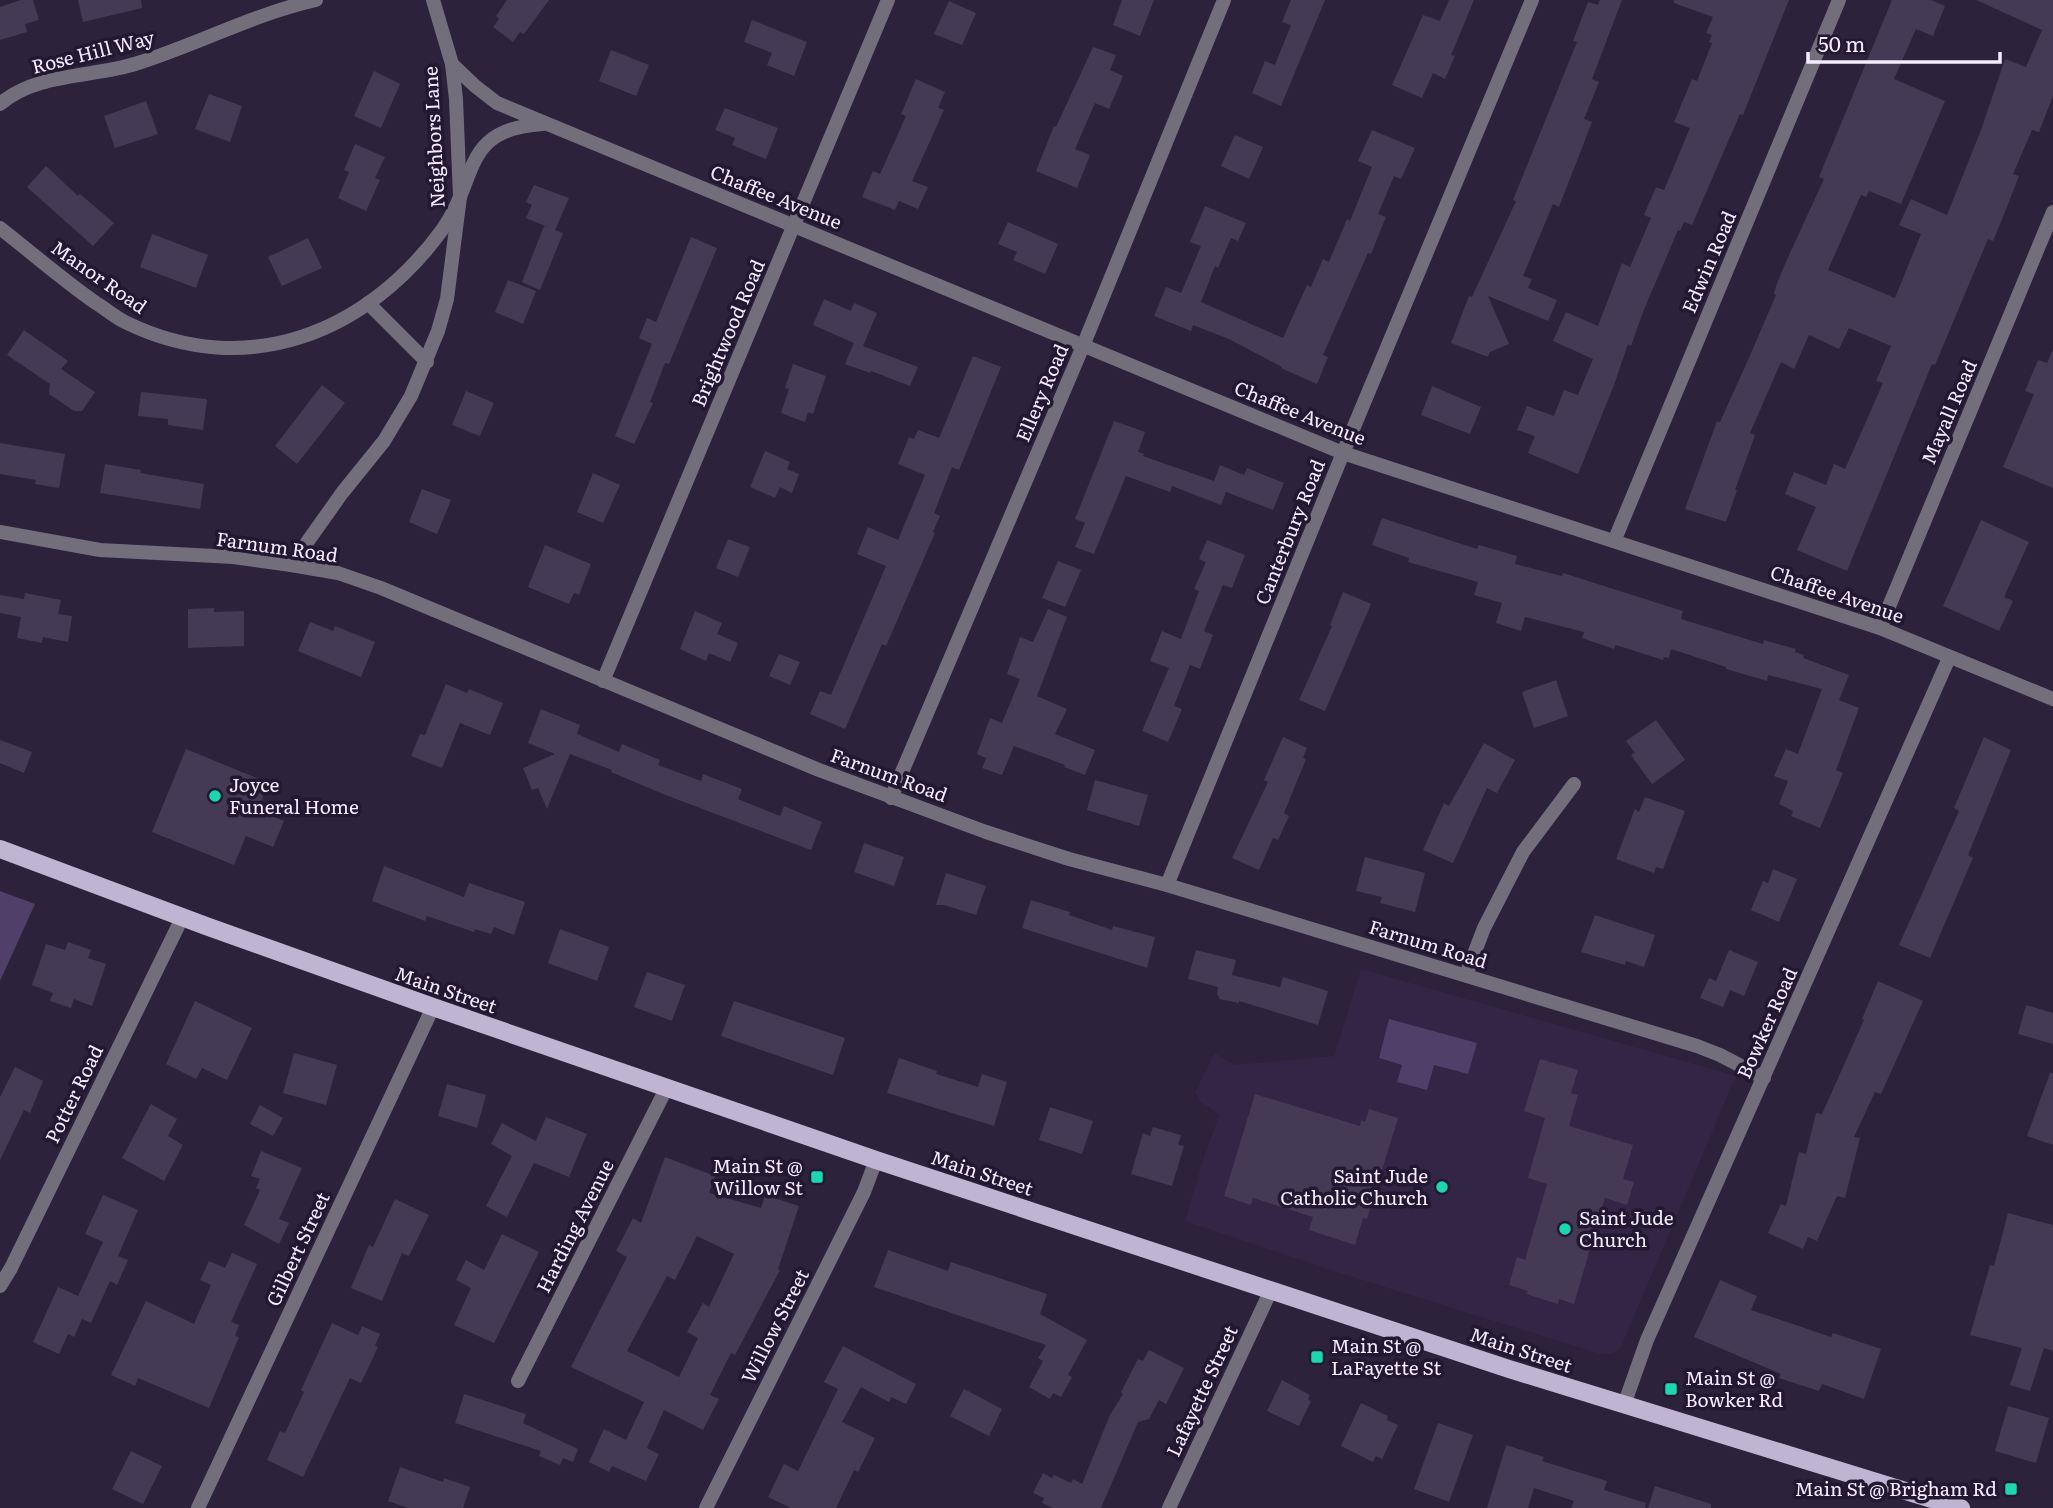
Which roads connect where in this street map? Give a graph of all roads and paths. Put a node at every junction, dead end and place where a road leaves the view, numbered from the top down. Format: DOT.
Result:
graph roads {
  1 [pos="316,0"];
  2 [pos="433,0"];
  3 [pos="888,0"];
  4 [pos="1224,0"];
  5 [pos="1532,0"];
  6 [pos="1839,0"];
  7 [pos="452,64"];
  8 [pos="0,104"];
  9 [pos="547,124"];
  10 [pos="460,197"];
  11 [pos="2053,212"];
  12 [pos="794,224"];
  13 [pos="0,228"];
  14 [pos="368,303"];
  15 [pos="1083,346"];
  16 [pos="426,362"];
  17 [pos="1343,453"];
  18 [pos="0,532"];
  19 [pos="1615,539"];
  20 [pos="291,565"];
  21 [pos="1880,628"];
  22 [pos="1949,658"];
  23 [pos="603,681"];
  24 [pos="2053,699"];
  25 [pos="1574,784"];
  26 [pos="891,798"];
  27 [pos="0,849"];
  28 [pos="1167,885"];
  29 [pos="181,918"];
  30 [pos="1466,975"];
  31 [pos="433,1007"];
  32 [pos="1764,1078"];
  33 [pos="666,1089"];
  34 [pos="877,1160"];
  35 [pos="0,1286"];
  36 [pos="1270,1290"];
  37 [pos="518,1381"];
  38 [pos="1624,1405"];
  39 [pos="198,1508"];
  40 [pos="706,1508"];
  41 [pos="1168,1508"];
  42 [pos="1961,1508"];
  1 -- 8 [label="street, Rose Hill Way"];
  2 -- 7 [label="street, Neighbors Lane"];
  3 -- 12 [label="street, Brightwood Road"];
  4 -- 15 [label="street, Ellery Road"];
  5 -- 17 [label="street, Canterbury Road"];
  6 -- 19 [label="street, Edwin Road"];
  7 -- 9 [label="street, Chaffee Avenue"];
  7 -- 10 [label="street, Neighbors Lane"];
  9 -- 10 [label="street, Chaffee Avenue"];
  9 -- 12 [label="street, Chaffee Avenue"];
  10 -- 14 [label="street, Manor Road"];
  10 -- 16 [label="street, Neighbors Lane"];
  11 -- 21 [label="street, Mayall Road"];
  12 -- 15 [label="street, Chaffee Avenue"];
  12 -- 23 [label="street, Brightwood Road"];
  13 -- 14 [label="street, Manor Road"];
  14 -- 16 [label="street"];
  15 -- 17 [label="street, Chaffee Avenue"];
  15 -- 26 [label="street, Ellery Road"];
  16 -- 20 [label="street, Neighbors Lane"];
  17 -- 19 [label="street, Chaffee Avenue"];
  17 -- 28 [label="street, Canterbury Road"];
  18 -- 20 [label="street, Farnum Road"];
  19 -- 21 [label="street, Chaffee Avenue"];
  20 -- 23 [label="street, Farnum Road"];
  21 -- 22 [label="street, Chaffee Avenue"];
  22 -- 24 [label="street, Chaffee Avenue"];
  22 -- 32 [label="street, Bowker Road"];
  23 -- 26 [label="street, Farnum Road"];
  25 -- 30 [label="street"];
  26 -- 28 [label="street, Farnum Road"];
  27 -- 29 [label="main road, Main Street"];
  28 -- 30 [label="street, Farnum Road"];
  29 -- 31 [label="main road, Main Street"];
  29 -- 35 [label="street, Potter Road"];
  30 -- 32 [label="street, Farnum Road"];
  31 -- 33 [label="main road, Main Street"];
  31 -- 39 [label="street, Gilbert Street"];
  32 -- 38 [label="street, Bowker Road"];
  33 -- 34 [label="main road, Main Street"];
  33 -- 37 [label="street, Harding Avenue"];
  34 -- 36 [label="main road, Main Street"];
  34 -- 40 [label="street, Willow Street"];
  36 -- 38 [label="main road, Main Street"];
  36 -- 41 [label="street, Lafayette Street"];
  38 -- 42 [label="main road, Main Street"];
}
